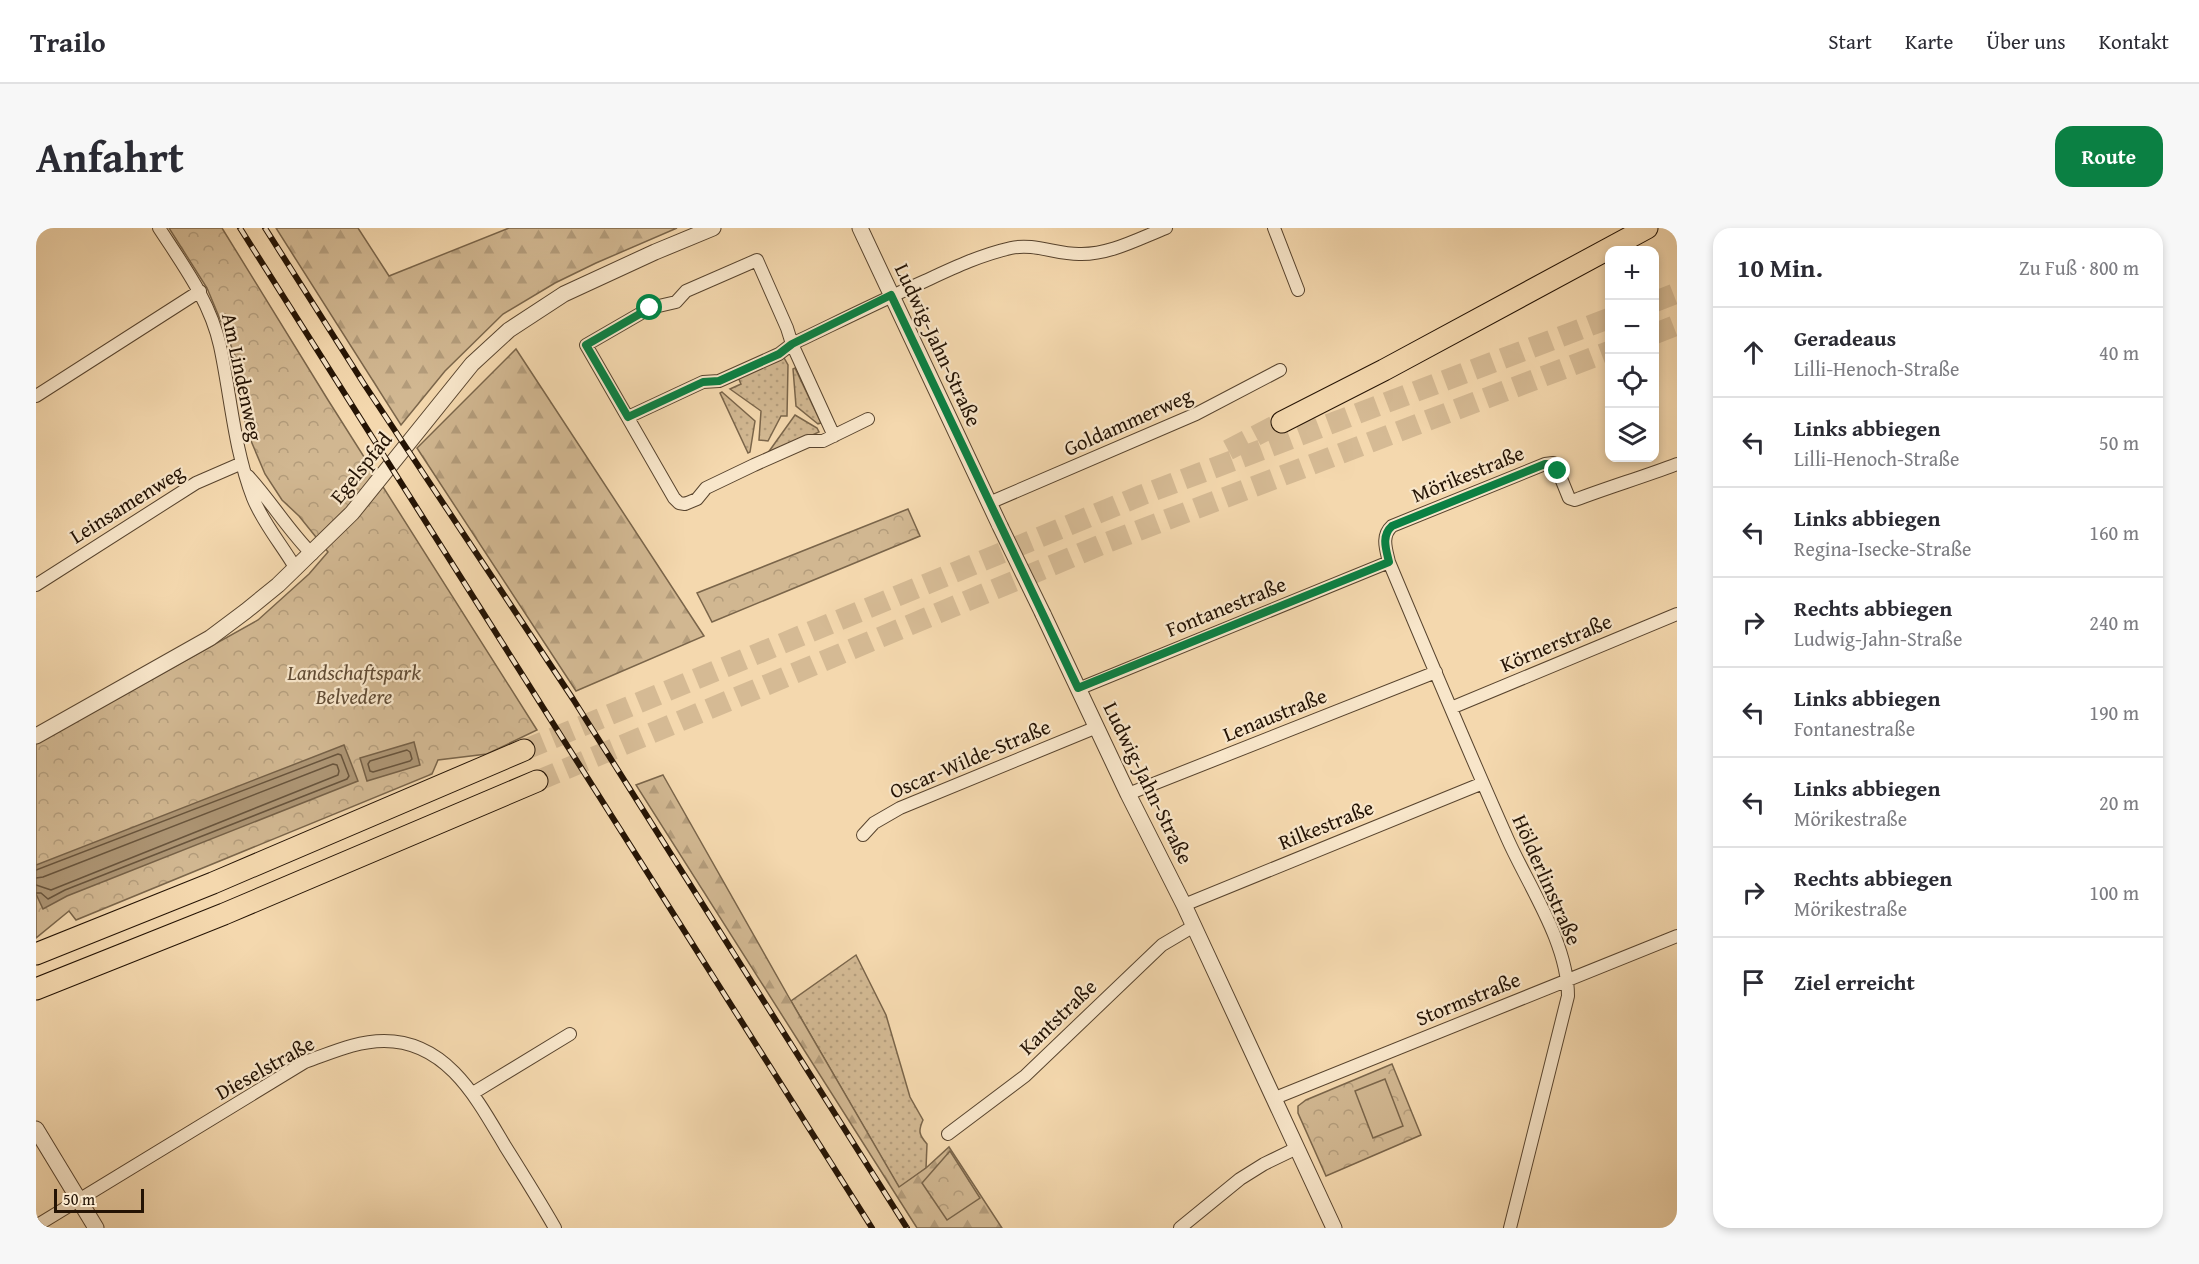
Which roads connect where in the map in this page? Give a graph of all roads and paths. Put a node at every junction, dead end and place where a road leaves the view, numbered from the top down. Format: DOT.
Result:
graph roads {
  1 [pos="159,228"];
  2 [pos="713,228"];
  3 [pos="860,228"];
  4 [pos="1166,228"];
  5 [pos="1274,228"];
  6 [pos="1647,228"];
  7 [pos="1298,290"];
  8 [pos="200,291"];
  9 [pos="891,295"];
  10 [pos="792,344"];
  11 [pos="1280,370"];
  12 [pos="36,396"];
  13 [pos="628,417"];
  14 [pos="868,419"];
  15 [pos="1281,422"];
  16 [pos="834,435"];
  17 [pos="242,463"];
  18 [pos="1677,464"];
  19 [pos="247,476"];
  20 [pos="989,503"];
  21 [pos="312,554"];
  22 [pos="1389,562"];
  23 [pos="296,569"];
  24 [pos="36,585"];
  25 [pos="1677,614"];
  26 [pos="1436,672"];
  27 [pos="1078,688"];
  28 [pos="1451,708"];
  29 [pos="1097,727"];
  30 [pos="36,736"];
  31 [pos="524,750"];
  32 [pos="537,781"];
  33 [pos="1483,783"];
  34 [pos="1128,794"];
  35 [pos="863,835"];
  36 [pos="1184,905"];
  37 [pos="1194,926"];
  38 [pos="1677,936"];
  39 [pos="36,954"];
  40 [pos="1568,979"];
  41 [pos="36,989"];
  42 [pos="570,1034"];
  43 [pos="473,1093"];
  44 [pos="1275,1098"];
  45 [pos="36,1129"];
  46 [pos="948,1134"];
  47 [pos="1297,1148"];
  48 [pos="80,1200"];
  49 [pos="36,1226"];
  50 [pos="96,1228"];
  51 [pos="555,1228"];
  52 [pos="1180,1228"];
  53 [pos="1334,1228"];
  54 [pos="1510,1228"];
  1 -- 8 [label="street, Am Lindenweg"];
  2 -- 21 [label="street, Egelspfad"];
  3 -- 9 [label="street, Ludwig-Jahn-Straße"];
  4 -- 9 [label="street"];
  5 -- 7 [label="street"];
  6 -- 15 [label="highway"];
  8 -- 12 [label="street"];
  8 -- 17 [label="street, Am Lindenweg"];
  9 -- 10 [label="street"];
  9 -- 20 [label="street, Ludwig-Jahn-Straße"];
  10 -- 13 [label="street"];
  10 -- 13 [label="street"];
  10 -- 16 [label="street"];
  11 -- 20 [label="street, Goldammerweg"];
  13 -- 16 [label="street"];
  14 -- 16 [label="street"];
  17 -- 19 [label="street, Am Lindenweg"];
  17 -- 24 [label="street, Leinsamenweg"];
  18 -- 22 [label="street, Mörikestraße"];
  19 -- 21 [label="street, Am Lindenweg"];
  19 -- 23 [label="street, Am Lindenweg"];
  20 -- 27 [label="street, Ludwig-Jahn-Straße, bridge"];
  21 -- 23 [label="street, Egelspfad"];
  22 -- 26 [label="street, Hölderlinstraße"];
  22 -- 27 [label="street, Fontanestraße"];
  23 -- 30 [label="street, Egelspfad"];
  25 -- 28 [label="street, Körnerstraße"];
  26 -- 28 [label="street, Hölderlinstraße"];
  26 -- 34 [label="street, Lenaustraße"];
  27 -- 29 [label="street, Ludwig-Jahn-Straße"];
  28 -- 33 [label="street, Hölderlinstraße"];
  29 -- 34 [label="street, Ludwig-Jahn-Straße"];
  29 -- 35 [label="street, Oscar-Wilde-Straße"];
  31 -- 39 [label="highway"];
  32 -- 41 [label="highway"];
  33 -- 36 [label="street, Rilkestraße"];
  33 -- 40 [label="street, Hölderlinstraße"];
  34 -- 36 [label="street, Ludwig-Jahn-Straße"];
  36 -- 37 [label="street, Ludwig-Jahn-Straße"];
  37 -- 44 [label="street, Ludwig-Jahn-Straße"];
  37 -- 46 [label="street, Kantstraße"];
  38 -- 40 [label="street, Stormstraße"];
  40 -- 44 [label="street, Stormstraße"];
  40 -- 54 [label="street, Hölderlinstraße"];
  42 -- 43 [label="street"];
  43 -- 48 [label="street, Dieselstraße"];
  43 -- 51 [label="street, Dieselstraße"];
  44 -- 47 [label="street, Ludwig-Jahn-Straße"];
  45 -- 48 [label="street"];
  47 -- 52 [label="street"];
  47 -- 53 [label="street, Ludwig-Jahn-Straße"];
  48 -- 49 [label="street, Dieselstraße"];
  48 -- 50 [label="street"];
}
